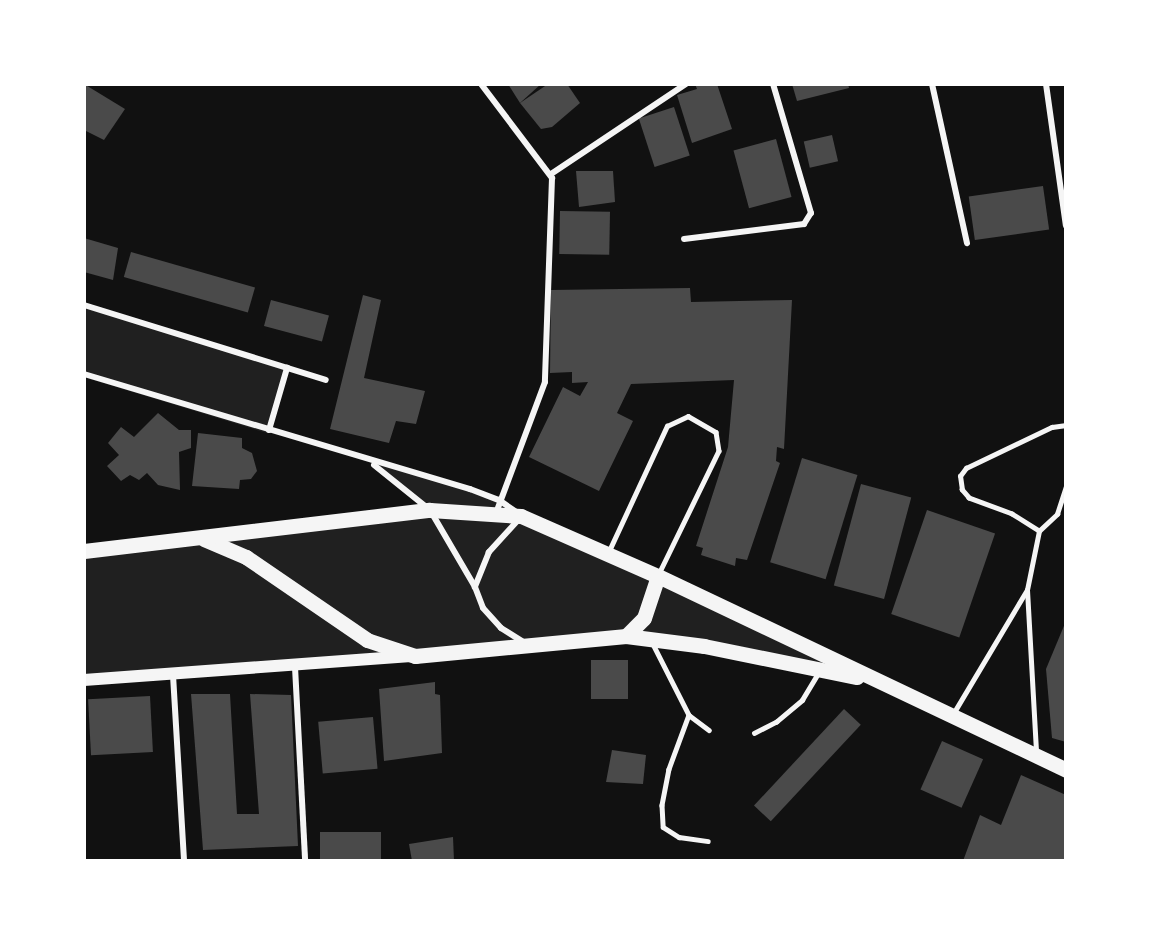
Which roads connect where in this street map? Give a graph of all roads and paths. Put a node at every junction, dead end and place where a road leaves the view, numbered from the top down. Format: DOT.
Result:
graph roads {
  1 [pos="481,84"];
  2 [pos="686,84"];
  3 [pos="773,84"];
  4 [pos="932,84"];
  5 [pos="1046,84"];
  6 [pos="551,174"];
  7 [pos="1066,226"];
  8 [pos="684,239"];
  9 [pos="967,243"];
  10 [pos="84,305"];
  11 [pos="287,368"];
  12 [pos="84,374"];
  13 [pos="326,380"];
  14 [pos="1066,425"];
  15 [pos="269,430"];
  16 [pos="357,456"];
  17 [pos="1066,486"];
  18 [pos="498,507"];
  19 [pos="430,510"];
  20 [pos="521,516"];
  21 [pos="1039,531"];
  22 [pos="200,538"];
  23 [pos="84,551"];
  24 [pos="608,554"];
  25 [pos="658,576"];
  26 [pos="475,587"];
  27 [pos="1027,590"];
  28 [pos="626,636"];
  29 [pos="650,639"];
  30 [pos="531,646"];
  31 [pos="415,656"];
  32 [pos="295,667"];
  33 [pos="819,670"];
  34 [pos="172,675"];
  35 [pos="875,680"];
  36 [pos="84,681"];
  37 [pos="689,715"];
  38 [pos="952,716"];
  39 [pos="709,730"];
  40 [pos="754,733"];
  41 [pos="1036,756"];
  42 [pos="1066,770"];
  43 [pos="708,841"];
  44 [pos="184,861"];
  45 [pos="305,861"];
  1 -- 6 [label="street"];
  2 -- 6 [label="street"];
  3 -- 8 [label="street"];
  4 -- 9 [label="street"];
  5 -- 7 [label="street"];
  6 -- 18 [label="street"];
  10 -- 11 [label="street"];
  11 -- 13 [label="street"];
  11 -- 15 [label="street"];
  12 -- 15 [label="street"];
  14 -- 21 [label="lane"];
  15 -- 16 [label="street"];
  16 -- 18 [label="street"];
  16 -- 19 [label="street"];
  17 -- 21 [label="lane"];
  18 -- 19 [label="main road"];
  18 -- 20 [label="main road"];
  19 -- 22 [label="main road"];
  19 -- 26 [label="street"];
  20 -- 24 [label="main road"];
  20 -- 26 [label="street"];
  21 -- 27 [label="lane"];
  22 -- 23 [label="main road"];
  22 -- 31 [label="main road"];
  24 -- 25 [label="main road"];
  24 -- 25 [label="lane"];
  25 -- 28 [label="main road"];
  25 -- 35 [label="main road"];
  26 -- 30 [label="street"];
  27 -- 38 [label="lane"];
  27 -- 41 [label="lane"];
  28 -- 29 [label="main road"];
  28 -- 30 [label="main road"];
  29 -- 33 [label="main road"];
  29 -- 37 [label="lane"];
  30 -- 31 [label="main road"];
  31 -- 32 [label="main road"];
  32 -- 34 [label="main road"];
  32 -- 45 [label="street"];
  33 -- 35 [label="main road"];
  33 -- 40 [label="lane"];
  34 -- 36 [label="main road"];
  34 -- 44 [label="street"];
  35 -- 38 [label="main road"];
  37 -- 39 [label="lane"];
  37 -- 43 [label="lane"];
  38 -- 41 [label="main road"];
  41 -- 42 [label="main road"];
}
